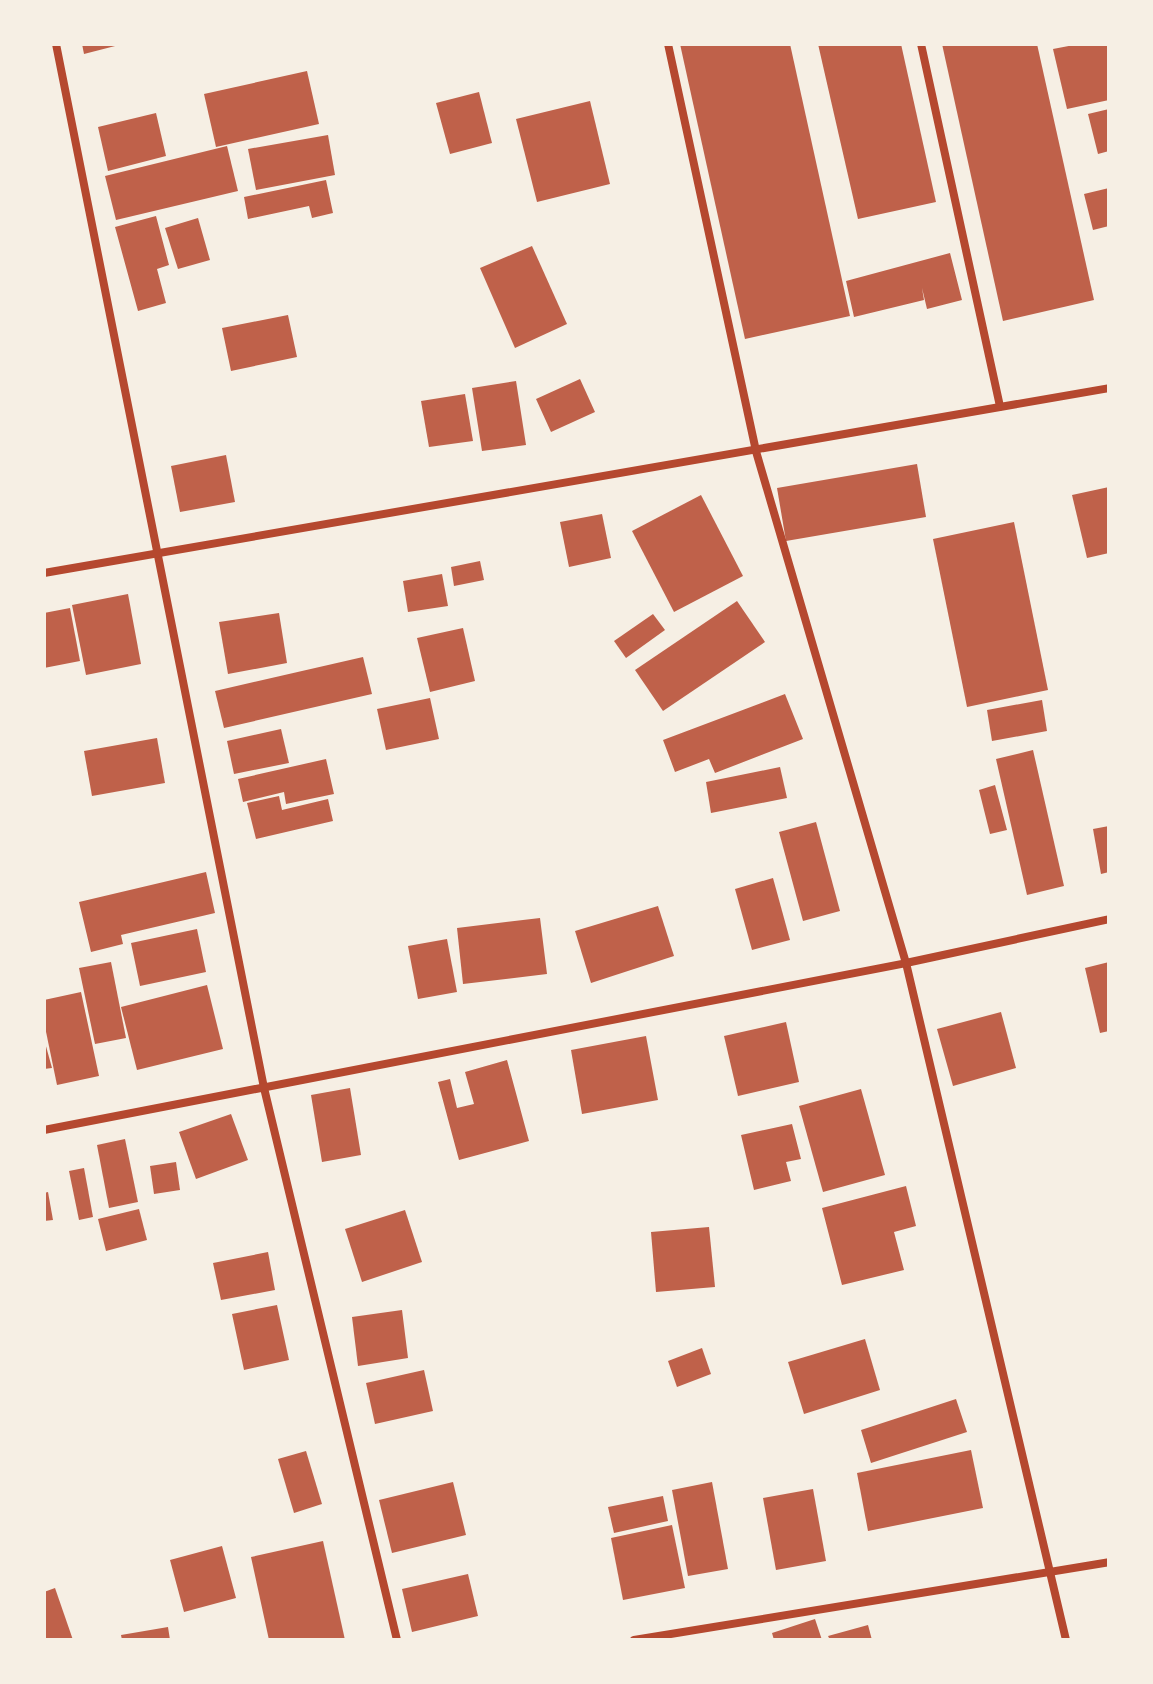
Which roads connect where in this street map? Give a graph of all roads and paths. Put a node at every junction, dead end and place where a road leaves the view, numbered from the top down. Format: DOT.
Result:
graph roads {
  1 [pos="56,44"];
  2 [pos="668,44"];
  3 [pos="921,44"];
  4 [pos="1109,388"];
  5 [pos="1000,407"];
  6 [pos="755,448"];
  7 [pos="158,552"];
  8 [pos="44,573"];
  9 [pos="1109,919"];
  10 [pos="906,963"];
  11 [pos="264,1088"];
  12 [pos="44,1130"];
  13 [pos="1109,1562"];
  14 [pos="1050,1573"];
  15 [pos="397,1640"];
  16 [pos="634,1640"];
  17 [pos="1066,1640"];
  1 -- 7 [label="street"];
  2 -- 6 [label="street"];
  3 -- 5 [label="street"];
  4 -- 5 [label="street"];
  5 -- 6 [label="street"];
  6 -- 7 [label="street"];
  6 -- 10 [label="street"];
  7 -- 8 [label="street"];
  7 -- 11 [label="street"];
  9 -- 10 [label="street"];
  10 -- 11 [label="street"];
  10 -- 14 [label="street"];
  11 -- 12 [label="street"];
  11 -- 15 [label="street"];
  13 -- 14 [label="street"];
  14 -- 16 [label="street"];
  14 -- 17 [label="street"];
}
